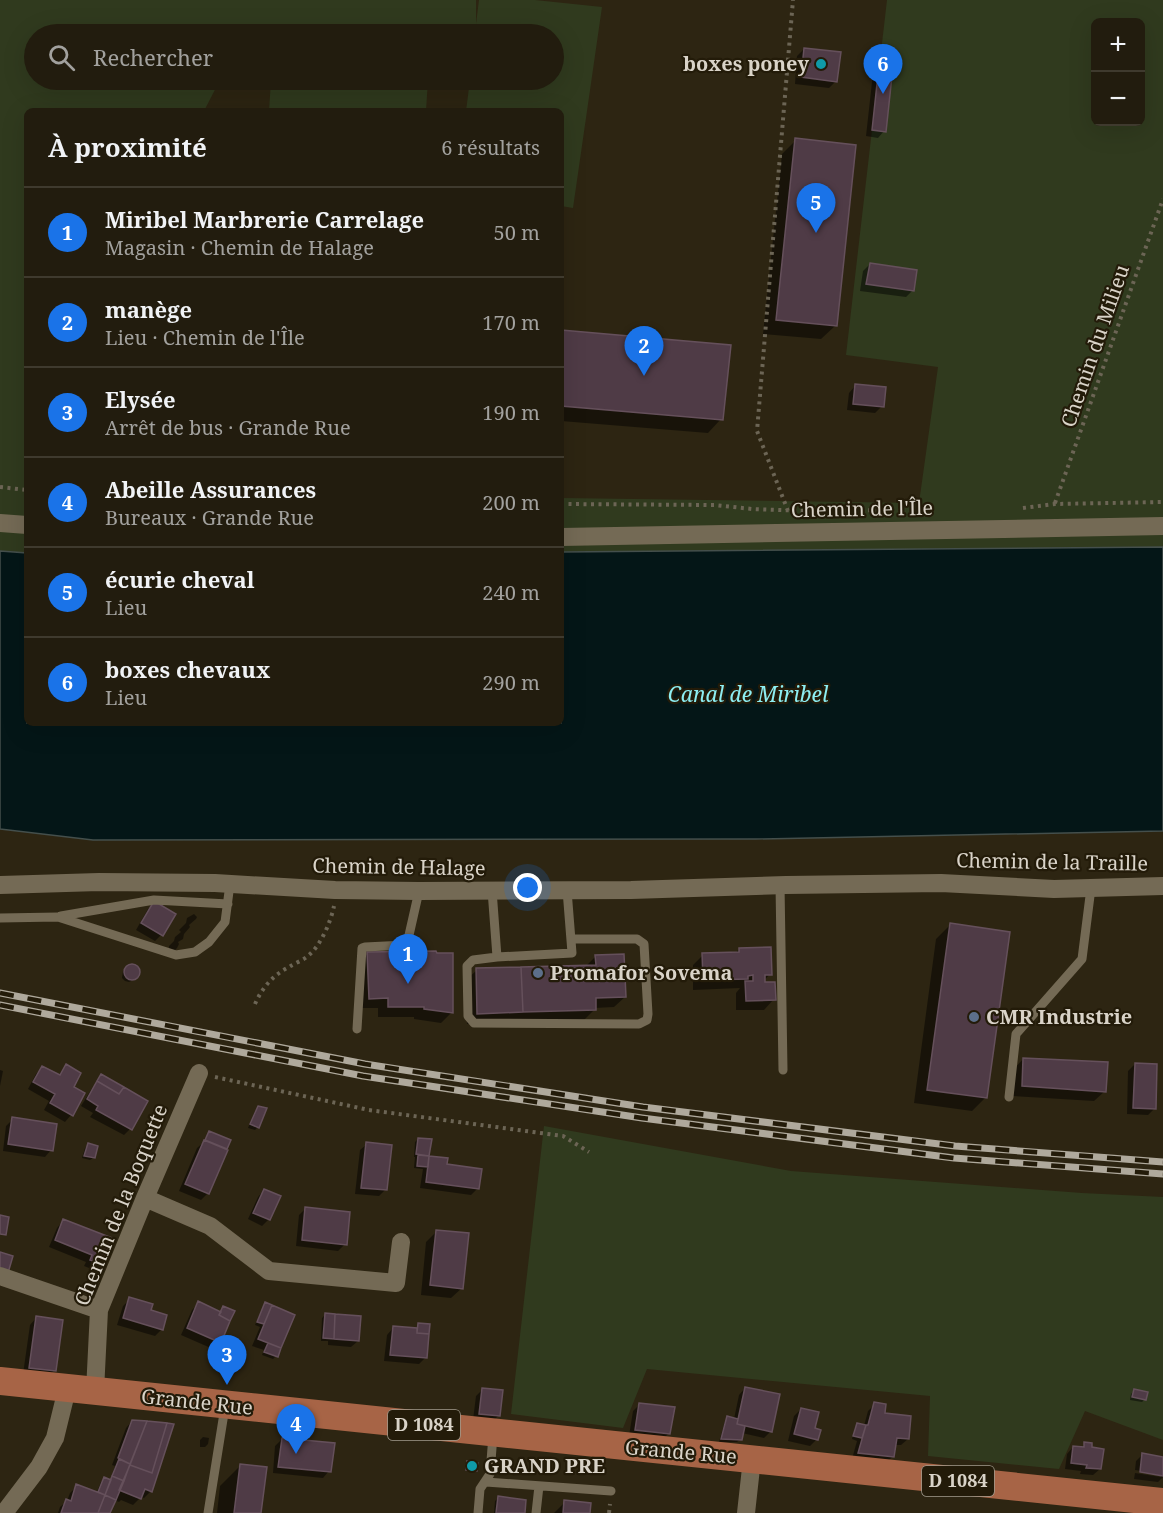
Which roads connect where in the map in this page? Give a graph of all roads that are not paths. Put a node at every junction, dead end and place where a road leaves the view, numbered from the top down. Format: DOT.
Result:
graph roads {
  1 [pos="0,523"];
  2 [pos="24,525"];
  3 [pos="1163,526"];
  4 [pos="564,537"];
  5 [pos="941,883"];
  6 [pos="230,884"];
  7 [pos="0,885"];
  8 [pos="780,885"];
  9 [pos="1163,886"];
  10 [pos="1090,888"];
  11 [pos="492,890"];
  12 [pos="567,890"];
  13 [pos="419,891"];
  14 [pos="228,904"];
  15 [pos="58,917"];
  16 [pos="0,918"];
  17 [pos="571,939"];
  18 [pos="497,957"];
  19 [pos="357,1029"];
  20 [pos="783,1070"];
  21 [pos="199,1073"];
  22 [pos="1009,1097"];
  23 [pos="145,1198"];
  24 [pos="401,1242"];
  25 [pos="0,1276"];
  26 [pos="99,1310"];
  27 [pos="0,1381"];
  28 [pos="81,1390"];
  29 [pos="225,1404"];
  30 [pos="494,1432"];
  31 [pos="752,1459"];
  32 [pos="486,1482"];
  33 [pos="539,1486"];
  34 [pos="611,1491"];
  35 [pos="1163,1502"];
  36 [pos="4,1513"];
  37 [pos="208,1513"];
  38 [pos="477,1513"];
  39 [pos="536,1513"];
  40 [pos="746,1513"];
  1 -- 2 [label="street"];
  3 -- 4 [label="street, Chemin de l'Île"];
  5 -- 8 [label="street, Chemin de Halage"];
  5 -- 10 [label="street, Chemin de la Traille"];
  6 -- 7 [label="street, Chemin de Halage"];
  6 -- 13 [label="street, Chemin de Halage"];
  6 -- 14 [label="lane"];
  8 -- 12 [label="street, Chemin de Halage"];
  8 -- 20 [label="lane"];
  9 -- 10 [label="street, Chemin de la Traille"];
  10 -- 22 [label="lane"];
  11 -- 12 [label="street, Chemin de Halage"];
  11 -- 13 [label="street, Chemin de Halage"];
  11 -- 18 [label="lane"];
  12 -- 17 [label="lane"];
  13 -- 19 [label="lane"];
  14 -- 15 [label="lane"];
  14 -- 15 [label="lane"];
  15 -- 16 [label="lane"];
  17 -- 18 [label="lane"];
  17 -- 18 [label="lane"];
  21 -- 23 [label="street, Chemin de la Boquette"];
  23 -- 24 [label="street"];
  23 -- 26 [label="street, Chemin de la Boquette"];
  25 -- 26 [label="street"];
  26 -- 28 [label="street, Chemin de la Boquette"];
  27 -- 28 [label="main road, Grande Rue / D 1084"];
  28 -- 29 [label="main road, Grande Rue / D 1084"];
  28 -- 36 [label="street, Chemin de la Boquette"];
  29 -- 30 [label="main road, Grande Rue / D 1084"];
  29 -- 37 [label="lane"];
  30 -- 31 [label="main road, Grande Rue / D 1084"];
  30 -- 32 [label="lane"];
  31 -- 35 [label="main road, D 1084"];
  31 -- 40 [label="street"];
  32 -- 33 [label="lane"];
  32 -- 38 [label="lane"];
  33 -- 34 [label="lane"];
  33 -- 39 [label="lane"];
}
